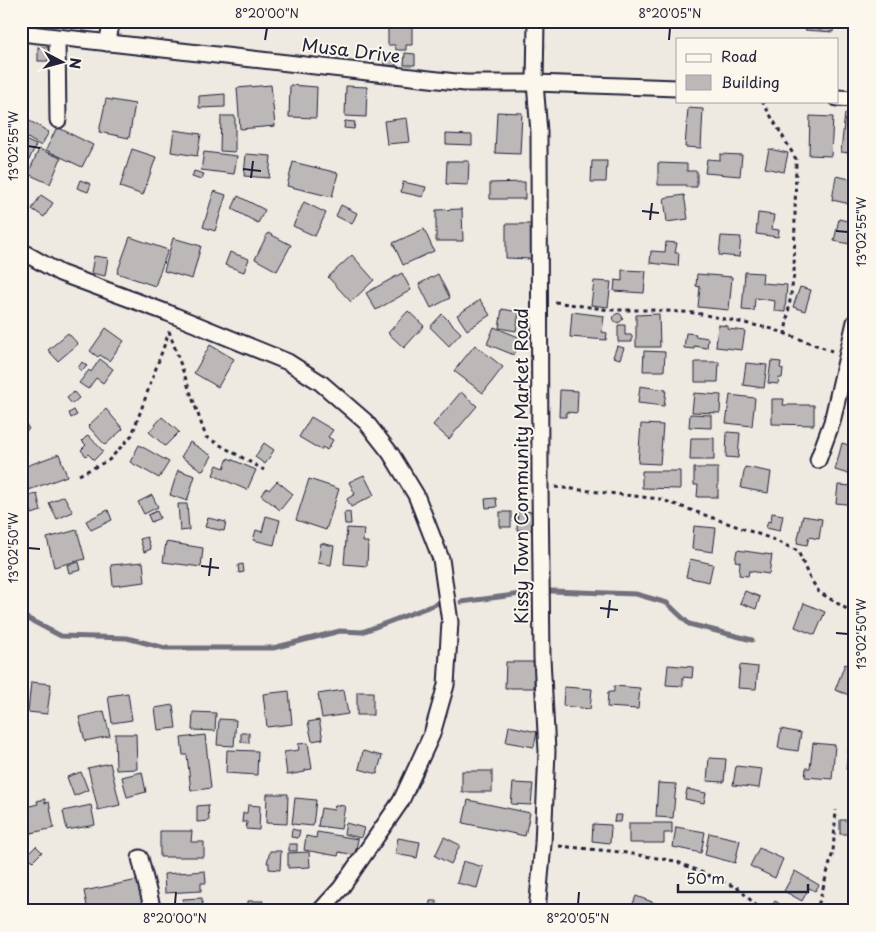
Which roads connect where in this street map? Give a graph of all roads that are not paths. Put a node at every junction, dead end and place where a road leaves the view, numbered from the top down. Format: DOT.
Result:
graph roads {
  1 [pos="112,21"];
  2 [pos="536,21"];
  3 [pos="21,33"];
  4 [pos="58,38"];
  5 [pos="107,43"];
  6 [pos="535,83"];
  7 [pos="676,88"];
  8 [pos="838,98"];
  9 [pos="855,99"];
  10 [pos="58,120"];
  11 [pos="21,251"];
  12 [pos="855,322"];
  13 [pos="818,460"];
  14 [pos="140,858"];
  15 [pos="153,911"];
  16 [pos="320,911"];
  17 [pos="537,911"];
  1 -- 5 [label="street"];
  2 -- 6 [label="street, Kissy Town Community Market Road"];
  3 -- 4 [label="street, Musa Drive"];
  4 -- 5 [label="street, Musa Drive"];
  4 -- 10 [label="street"];
  5 -- 6 [label="street, Musa Drive"];
  6 -- 7 [label="street, Musa Drive"];
  6 -- 17 [label="street, Kissy Town Community Market Road"];
  8 -- 9 [label="street"];
  11 -- 16 [label="street"];
  12 -- 13 [label="street"];
  14 -- 15 [label="street"];
}
